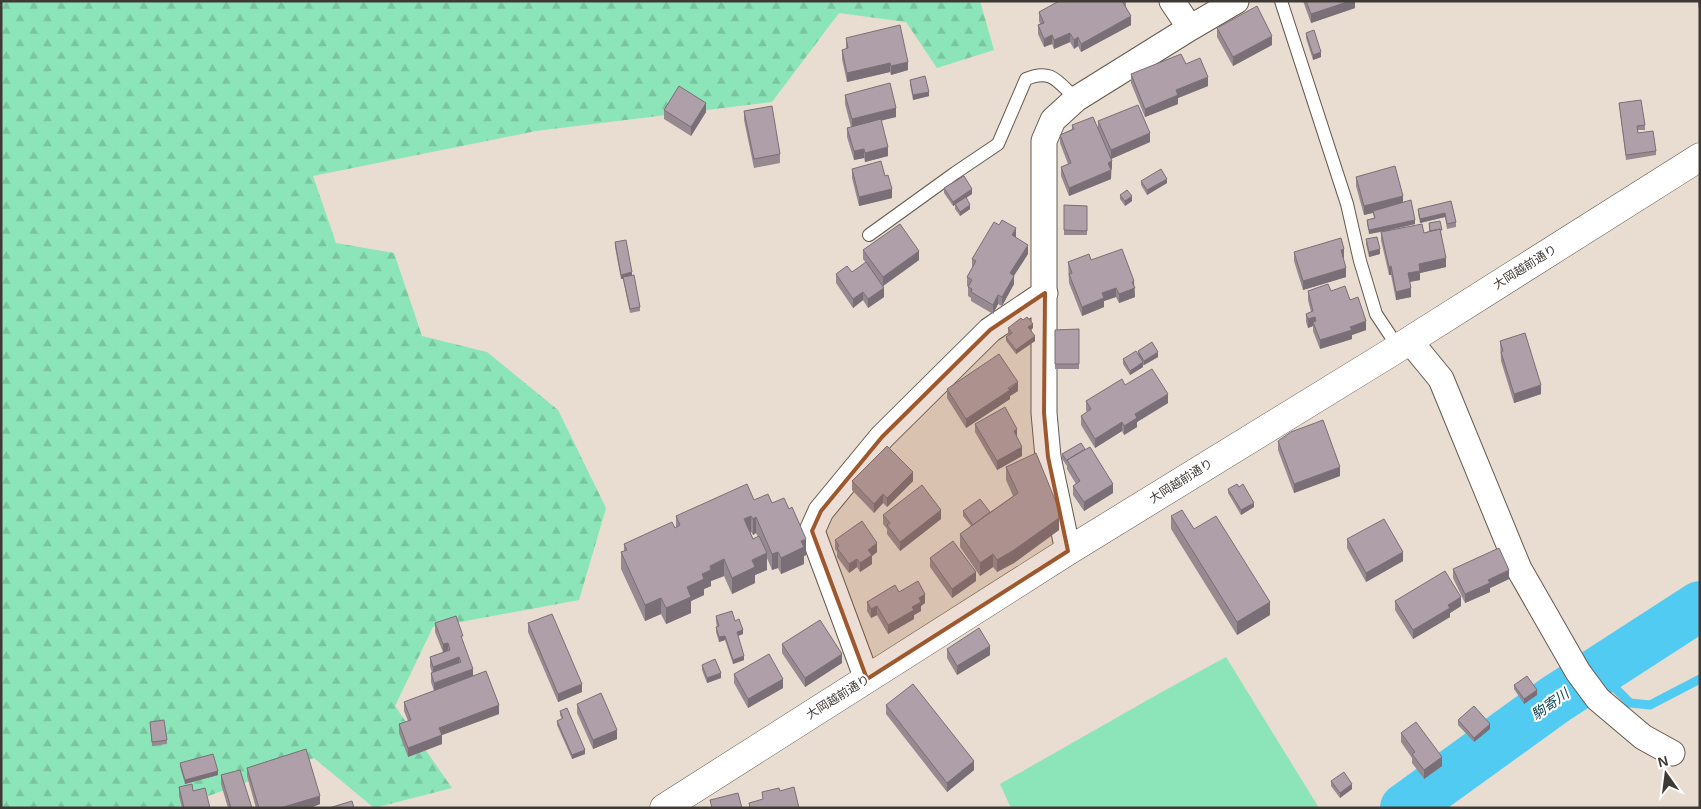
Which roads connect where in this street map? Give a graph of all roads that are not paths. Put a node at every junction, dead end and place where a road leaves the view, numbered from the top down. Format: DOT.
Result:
graph roads {
  1 [pos="1172,1"];
  2 [pos="1236,1"];
  3 [pos="1281,1"];
  4 [pos="1190,28"];
  5 [pos="1076,99"];
  6 [pos="1700,157"];
  7 [pos="869,236"];
  8 [pos="1045,293"];
  9 [pos="1404,344"];
  10 [pos="1068,551"];
  11 [pos="866,679"];
  12 [pos="1672,753"];
  13 [pos="689,800"];
  14 [pos="664,808"];
  1 -- 4 [label="street"];
  2 -- 4 [label="street"];
  3 -- 9 [label="lane"];
  4 -- 5 [label="street"];
  5 -- 7 [label="lane"];
  5 -- 8 [label="street"];
  6 -- 9 [label="street, 大岡越前通り"];
  8 -- 10 [label="street"];
  8 -- 11 [label="street"];
  9 -- 10 [label="street, 大岡越前通り"];
  9 -- 12 [label="street"];
  10 -- 11 [label="street, 大岡越前通り"];
  11 -- 13 [label="street, 大岡越前通り"];
  13 -- 14 [label="street, 大岡越前通り"];
}
